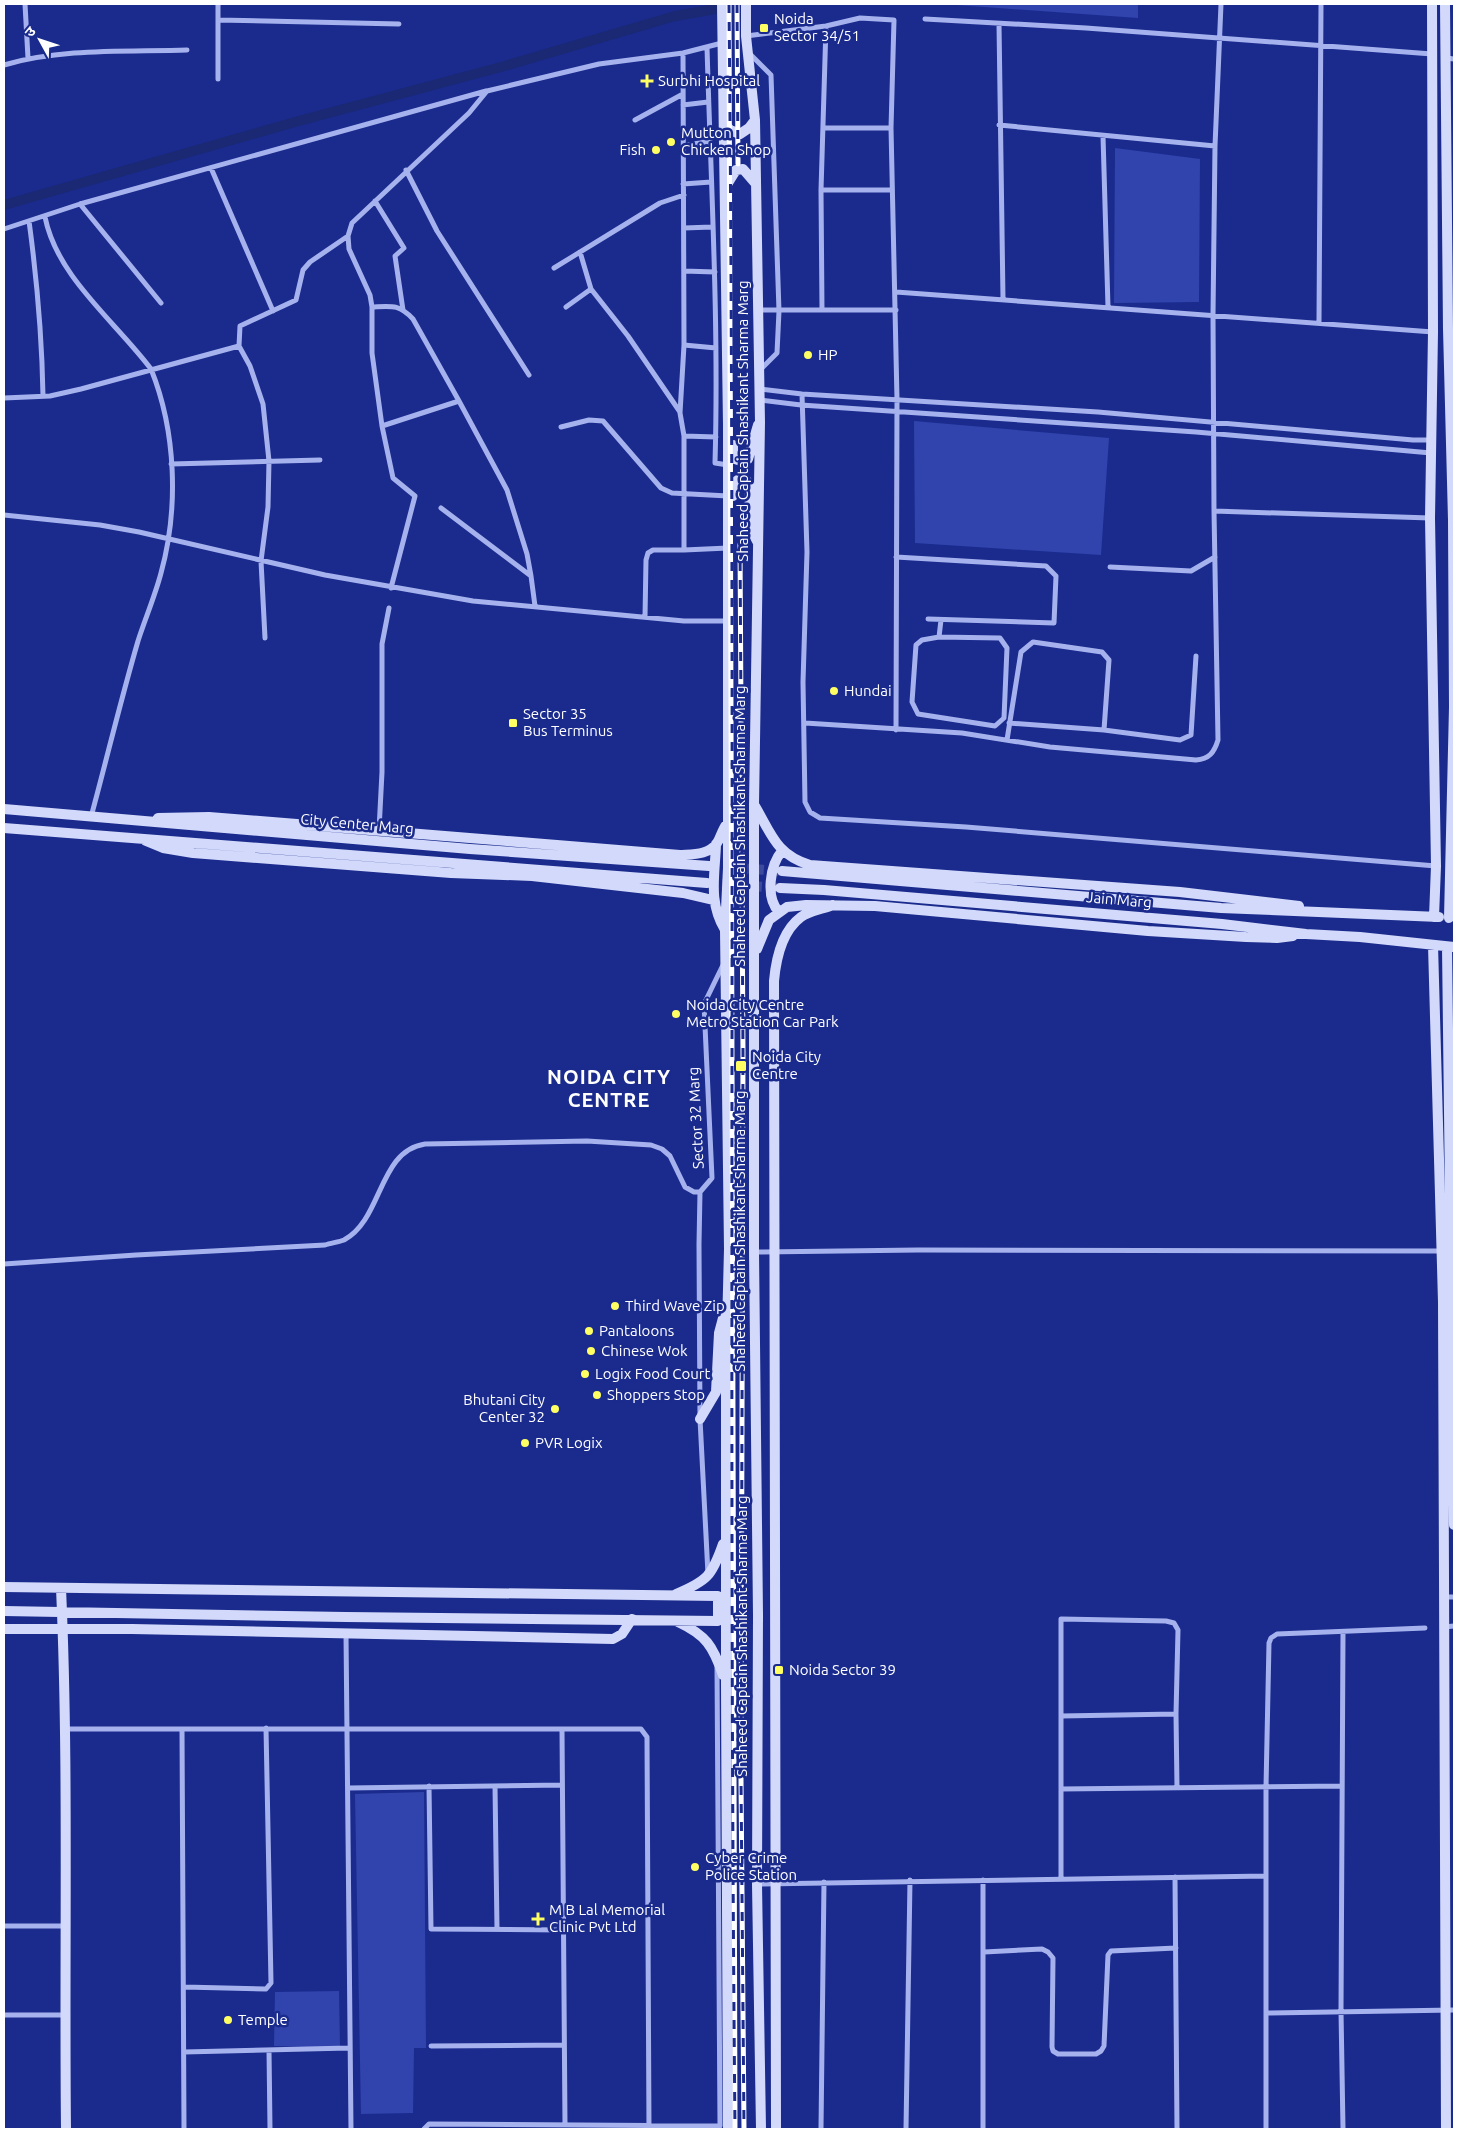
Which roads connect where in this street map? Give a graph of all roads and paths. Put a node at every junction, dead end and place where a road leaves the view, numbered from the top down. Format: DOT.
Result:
graph roads {
  1 [pos="25,4"];
  2 [pos="218,4"];
  3 [pos="722,4"];
  4 [pos="746,4"];
  5 [pos="1221,4"];
  6 [pos="1322,4"];
  7 [pos="1432,4"];
  8 [pos="1445,4"];
  9 [pos="925,19"];
  10 [pos="218,20"];
  11 [pos="399,24"];
  12 [pos="999,24"];
  13 [pos="826,26"];
  14 [pos="746,31"];
  15 [pos="1218,40"];
  16 [pos="722,43"];
  17 [pos="706,47"];
  18 [pos="1320,47"];
  19 [pos="187,50"];
  20 [pos="748,52"];
  21 [pos="683,53"];
  22 [pos="1432,54"];
  23 [pos="28,58"];
  24 [pos="1450,59"];
  25 [pos="4,65"];
  26 [pos="218,79"];
  27 [pos="486,91"];
  28 [pos="683,94"];
  29 [pos="708,102"];
  30 [pos="683,105"];
  31 [pos="635,120"];
  32 [pos="755,120"];
  33 [pos="724,123"];
  34 [pos="999,125"];
  35 [pos="824,128"];
  36 [pos="891,128"];
  37 [pos="1103,136"];
  38 [pos="709,141"];
  39 [pos="684,146"];
  40 [pos="1214,146"];
  41 [pos="211,168"];
  42 [pos="406,170"];
  43 [pos="711,182"];
  44 [pos="684,184"];
  45 [pos="756,184"];
  46 [pos="725,190"];
  47 [pos="821,190"];
  48 [pos="892,190"];
  49 [pos="684,195"];
  50 [pos="375,201"];
  51 [pos="80,204"];
  52 [pos="45,217"];
  53 [pos="29,221"];
  54 [pos="712,227"];
  55 [pos="684,228"];
  56 [pos="4,229"];
  57 [pos="348,236"];
  58 [pos="580,252"];
  59 [pos="554,268"];
  60 [pos="684,271"];
  61 [pos="715,272"];
  62 [pos="591,290"];
  63 [pos="896,292"];
  64 [pos="1003,299"];
  65 [pos="161,303"];
  66 [pos="372,307"];
  67 [pos="566,307"];
  68 [pos="1108,307"];
  69 [pos="404,310"];
  70 [pos="758,310"];
  71 [pos="822,310"];
  72 [pos="896,310"];
  73 [pos="273,311"];
  74 [pos="778,311"];
  75 [pos="1213,315"];
  76 [pos="1319,322"];
  77 [pos="1433,332"];
  78 [pos="684,345"];
  79 [pos="239,346"];
  80 [pos="716,348"];
  81 [pos="151,369"];
  82 [pos="759,371"];
  83 [pos="529,375"];
  84 [pos="759,389"];
  85 [pos="802,394"];
  86 [pos="43,396"];
  87 [pos="4,398"];
  88 [pos="897,399"];
  89 [pos="759,400"];
  90 [pos="459,401"];
  91 [pos="801,405"];
  92 [pos="897,412"];
  93 [pos="680,413"];
  94 [pos="760,422"];
  95 [pos="1214,422"];
  96 [pos="728,425"];
  97 [pos="382,426"];
  98 [pos="561,427"];
  99 [pos="1214,434"];
  100 [pos="684,436"];
  101 [pos="716,437"];
  102 [pos="1450,444"];
  103 [pos="1431,446"];
  104 [pos="320,460"];
  105 [pos="270,461"];
  106 [pos="171,464"];
  107 [pos="728,464"];
  108 [pos="684,494"];
  109 [pos="728,496"];
  110 [pos="441,508"];
  111 [pos="1214,511"];
  112 [pos="4,515"];
  113 [pos="1430,518"];
  114 [pos="168,539"];
  115 [pos="728,544"];
  116 [pos="758,544"];
  117 [pos="684,550"];
  118 [pos="1215,556"];
  119 [pos="896,557"];
  120 [pos="261,561"];
  121 [pos="1110,568"];
  122 [pos="531,576"];
  123 [pos="391,588"];
  124 [pos="535,606"];
  125 [pos="389,608"];
  126 [pos="645,617"];
  127 [pos="928,619"];
  128 [pos="941,620"];
  129 [pos="728,621"];
  130 [pos="938,637"];
  131 [pos="266,638"];
  132 [pos="1196,656"];
  133 [pos="1454,660"];
  134 [pos="805,723"];
  135 [pos="1010,724"];
  136 [pos="896,730"];
  137 [pos="1104,730"];
  138 [pos="1454,730"];
  139 [pos="1007,740"];
  140 [pos="754,805"];
  141 [pos="4,809"];
  142 [pos="91,817"];
  143 [pos="142,821"];
  144 [pos="728,823"];
  145 [pos="4,828"];
  146 [pos="379,830"];
  147 [pos="137,838"];
  148 [pos="716,844"];
  149 [pos="782,851"];
  150 [pos="1452,858"];
  151 [pos="709,866"];
  152 [pos="1436,866"];
  153 [pos="782,871"];
  154 [pos="707,883"];
  155 [pos="780,888"];
  156 [pos="714,900"];
  157 [pos="833,905"];
  158 [pos="779,912"];
  159 [pos="1324,913"];
  160 [pos="1434,917"];
  161 [pos="1451,918"];
  162 [pos="725,930"];
  163 [pos="1306,934"];
  164 [pos="1433,945"];
  165 [pos="1451,947"];
  166 [pos="754,954"];
  167 [pos="726,959"];
  168 [pos="700,1192"];
  169 [pos="776,1251"];
  170 [pos="1449,1251"];
  171 [pos="754,1252"];
  172 [pos="4,1264"];
  173 [pos="727,1311"];
  174 [pos="700,1419"];
  175 [pos="1454,1525"];
  176 [pos="726,1529"];
  177 [pos="708,1575"];
  178 [pos="4,1588"];
  179 [pos="61,1588"];
  180 [pos="673,1596"];
  181 [pos="1449,1597"];
  182 [pos="4,1611"];
  183 [pos="62,1612"];
  184 [pos="632,1619"];
  185 [pos="673,1620"];
  186 [pos="1449,1626"];
  187 [pos="1425,1628"];
  188 [pos="4,1629"];
  189 [pos="63,1629"];
  190 [pos="1343,1632"];
  191 [pos="346,1634"];
  192 [pos="716,1656"];
  193 [pos="726,1683"];
  194 [pos="1176,1714"];
  195 [pos="1061,1716"];
  196 [pos="266,1728"];
  197 [pos="65,1729"];
  198 [pos="182,1729"];
  199 [pos="347,1729"];
  200 [pos="562,1730"];
  201 [pos="562,1785"];
  202 [pos="429,1786"];
  203 [pos="495,1786"];
  204 [pos="1342,1786"];
  205 [pos="1266,1787"];
  206 [pos="348,1788"];
  207 [pos="1177,1788"];
  208 [pos="1060,1789"];
  209 [pos="1266,1876"];
  210 [pos="1175,1878"];
  211 [pos="1061,1879"];
  212 [pos="910,1880"];
  213 [pos="983,1880"];
  214 [pos="824,1882"];
  215 [pos="757,1884"];
  216 [pos="776,1884"];
  217 [pos="1450,1907"];
  218 [pos="4,1926"];
  219 [pos="64,1926"];
  220 [pos="497,1929"];
  221 [pos="563,1930"];
  222 [pos="1176,1948"];
  223 [pos="984,1952"];
  224 [pos="184,1987"];
  225 [pos="1341,2011"];
  226 [pos="1450,2011"];
  227 [pos="1266,2013"];
  228 [pos="4,2015"];
  229 [pos="65,2015"];
  230 [pos="564,2045"];
  231 [pos="431,2046"];
  232 [pos="350,2048"];
  233 [pos="269,2050"];
  234 [pos="184,2052"];
  235 [pos="565,2125"];
  236 [pos="649,2127"];
  237 [pos="724,2128"];
  238 [pos="66,2129"];
  239 [pos="184,2129"];
  240 [pos="270,2129"];
  241 [pos="351,2129"];
  242 [pos="424,2129"];
  243 [pos="761,2129"];
  244 [pos="776,2129"];
  245 [pos="821,2129"];
  246 [pos="906,2129"];
  247 [pos="983,2129"];
  248 [pos="1177,2129"];
  249 [pos="1266,2129"];
  250 [pos="1343,2129"];
  251 [pos="1446,2129"];
  1 -- 23 [label="street"];
  2 -- 10 [label="street"];
  3 -- 16 [label="main road, Shaheed Captain Shashikant Sharma Marg"];
  4 -- 14 [label="main road, Shaheed Captain Shashikant Sharma Marg"];
  5 -- 15 [label="street"];
  6 -- 18 [label="street"];
  7 -- 22 [label="main road"];
  8 -- 24 [label="main road"];
  9 -- 12 [label="street"];
  10 -- 11 [label="street"];
  10 -- 26 [label="street"];
  12 -- 15 [label="street"];
  12 -- 34 [label="street"];
  13 -- 14 [label="street"];
  13 -- 35 [label="street"];
  13 -- 36 [label="street"];
  14 -- 20 [label="main road, Shaheed Captain Shashikant Sharma Marg"];
  15 -- 18 [label="street"];
  15 -- 40 [label="street"];
  16 -- 17 [label="street"];
  16 -- 33 [label="main road, Shaheed Captain Shashikant Sharma Marg"];
  17 -- 21 [label="street"];
  17 -- 29 [label="street"];
  18 -- 22 [label="street"];
  18 -- 76 [label="street"];
  19 -- 23 [label="street"];
  20 -- 32 [label="main road, Shaheed Captain Shashikant Sharma Marg"];
  20 -- 74 [label="street"];
  21 -- 27 [label="street"];
  21 -- 28 [label="street"];
  22 -- 77 [label="main road"];
  23 -- 25 [label="street"];
  24 -- 102 [label="main road"];
  27 -- 41 [label="street"];
  27 -- 42 [label="street"];
  28 -- 30 [label="street"];
  28 -- 31 [label="street"];
  29 -- 30 [label="street"];
  29 -- 38 [label="street"];
  30 -- 39 [label="street"];
  32 -- 33 [label="main road"];
  32 -- 45 [label="main road, Shaheed Captain Shashikant Sharma Marg"];
  33 -- 46 [label="main road, Shaheed Captain Shashikant Sharma Marg"];
  34 -- 37 [label="street"];
  34 -- 64 [label="street"];
  35 -- 36 [label="street"];
  35 -- 47 [label="street"];
  36 -- 48 [label="street"];
  37 -- 40 [label="street"];
  37 -- 68 [label="street"];
  38 -- 39 [label="street"];
  38 -- 43 [label="street"];
  39 -- 44 [label="street"];
  40 -- 75 [label="street"];
  41 -- 51 [label="street"];
  41 -- 73 [label="street"];
  42 -- 50 [label="street"];
  42 -- 83 [label="street"];
  43 -- 44 [label="street"];
  43 -- 54 [label="street"];
  44 -- 49 [label="street"];
  45 -- 46 [label="main road"];
  45 -- 70 [label="main road, Shaheed Captain Shashikant Sharma Marg"];
  46 -- 96 [label="main road, Shaheed Captain Shashikant Sharma Marg"];
  47 -- 48 [label="street"];
  47 -- 71 [label="street"];
  48 -- 63 [label="street"];
  49 -- 55 [label="street"];
  49 -- 58 [label="street"];
  50 -- 57 [label="street"];
  50 -- 69 [label="street"];
  51 -- 52 [label="street"];
  51 -- 65 [label="street"];
  52 -- 53 [label="street"];
  52 -- 81 [label="street"];
  53 -- 56 [label="street"];
  53 -- 86 [label="street"];
  54 -- 55 [label="street"];
  54 -- 61 [label="street"];
  55 -- 60 [label="street"];
  57 -- 66 [label="street"];
  57 -- 73 [label="street"];
  58 -- 59 [label="street"];
  58 -- 62 [label="street"];
  60 -- 61 [label="street"];
  60 -- 78 [label="street"];
  61 -- 80 [label="street"];
  62 -- 67 [label="street"];
  62 -- 93 [label="street"];
  63 -- 64 [label="street"];
  63 -- 72 [label="street"];
  64 -- 68 [label="street"];
  66 -- 69 [label="street"];
  66 -- 97 [label="street"];
  68 -- 75 [label="street"];
  69 -- 90 [label="street"];
  70 -- 74 [label="street"];
  70 -- 82 [label="main road, Shaheed Captain Shashikant Sharma Marg"];
  71 -- 72 [label="street"];
  71 -- 74 [label="street"];
  72 -- 88 [label="street"];
  73 -- 79 [label="street"];
  74 -- 82 [label="street"];
  75 -- 76 [label="street"];
  75 -- 95 [label="street"];
  76 -- 77 [label="street"];
  77 -- 103 [label="main road"];
  78 -- 80 [label="street"];
  78 -- 93 [label="street"];
  79 -- 81 [label="street"];
  79 -- 105 [label="street"];
  80 -- 101 [label="street"];
  81 -- 86 [label="street"];
  81 -- 106 [label="street"];
  82 -- 84 [label="main road, Shaheed Captain Shashikant Sharma Marg"];
  84 -- 85 [label="street"];
  84 -- 89 [label="main road, Shaheed Captain Shashikant Sharma Marg"];
  85 -- 88 [label="street"];
  85 -- 91 [label="street"];
  86 -- 87 [label="street"];
  88 -- 92 [label="street"];
  88 -- 95 [label="street"];
  89 -- 91 [label="street"];
  89 -- 94 [label="main road, Shaheed Captain Shashikant Sharma Marg"];
  90 -- 97 [label="street"];
  90 -- 122 [label="street"];
  91 -- 92 [label="street"];
  91 -- 134 [label="street"];
  92 -- 99 [label="street"];
  92 -- 119 [label="street"];
  93 -- 100 [label="street"];
  94 -- 96 [label="main road"];
  94 -- 116 [label="main road, Shaheed Captain Shashikant Sharma Marg"];
  95 -- 99 [label="street"];
  95 -- 103 [label="street"];
  96 -- 107 [label="main road, Shaheed Captain Shashikant Sharma Marg"];
  97 -- 123 [label="street"];
  98 -- 108 [label="street"];
  99 -- 103 [label="street"];
  99 -- 111 [label="street"];
  100 -- 101 [label="street"];
  100 -- 108 [label="street"];
  101 -- 107 [label="street"];
  102 -- 103 [label="main road"];
  102 -- 133 [label="main road"];
  103 -- 113 [label="main road"];
  104 -- 105 [label="street"];
  105 -- 106 [label="street"];
  105 -- 120 [label="street"];
  106 -- 114 [label="street"];
  107 -- 109 [label="main road, Shaheed Captain Shashikant Sharma Marg"];
  108 -- 109 [label="street"];
  108 -- 117 [label="street"];
  109 -- 115 [label="main road, Shaheed Captain Shashikant Sharma Marg"];
  110 -- 122 [label="street"];
  111 -- 113 [label="street"];
  111 -- 118 [label="street"];
  112 -- 114 [label="street"];
  113 -- 152 [label="main road"];
  114 -- 120 [label="street"];
  114 -- 142 [label="street"];
  115 -- 116 [label="main road"];
  115 -- 117 [label="street"];
  115 -- 129 [label="main road, Shaheed Captain Shashikant Sharma Marg"];
  116 -- 140 [label="main road, Shaheed Captain Shashikant Sharma Marg"];
  117 -- 126 [label="street"];
  118 -- 121 [label="street"];
  118 -- 139 [label="street"];
  119 -- 128 [label="street"];
  119 -- 136 [label="street"];
  120 -- 123 [label="street"];
  120 -- 131 [label="street"];
  122 -- 124 [label="street"];
  123 -- 124 [label="street"];
  124 -- 126 [label="street"];
  125 -- 146 [label="street"];
  126 -- 129 [label="street"];
  127 -- 128 [label="street"];
  128 -- 130 [label="street"];
  129 -- 144 [label="main road, Shaheed Captain Shashikant Sharma Marg"];
  130 -- 130 [label="street"];
  132 -- 137 [label="street"];
  133 -- 138 [label="main road"];
  134 -- 136 [label="street"];
  134 -- 152 [label="street"];
  135 -- 137 [label="street"];
  135 -- 137 [label="street"];
  135 -- 139 [label="street"];
  136 -- 139 [label="street"];
  138 -- 150 [label="main road"];
  140 -- 149 [label="main road"];
  140 -- 166 [label="main road, Shaheed Captain Shashikant Sharma Marg"];
  141 -- 142 [label="main road, City Center Marg"];
  142 -- 143 [label="main road, City Center Marg"];
  143 -- 146 [label="main road"];
  143 -- 151 [label="main road, City Center Marg"];
  144 -- 148 [label="main road"];
  144 -- 162 [label="main road, Shaheed Captain Shashikant Sharma Marg"];
  145 -- 147 [label="main road, City Center Marg"];
  146 -- 148 [label="main road"];
  147 -- 154 [label="main road, City Center Marg"];
  147 -- 156 [label="main road"];
  148 -- 156 [label="main road"];
  149 -- 158 [label="main road"];
  149 -- 159 [label="main road"];
  150 -- 161 [label="main road"];
  152 -- 160 [label="main road"];
  153 -- 159 [label="main road, Jain Marg"];
  155 -- 163 [label="main road, Jain Marg"];
  156 -- 162 [label="main road"];
  157 -- 158 [label="main road"];
  157 -- 163 [label="main road"];
  157 -- 169 [label="main road"];
  158 -- 166 [label="main road"];
  159 -- 160 [label="main road, Jain Marg"];
  160 -- 161 [label="main road, Jain Marg"];
  162 -- 167 [label="main road, Shaheed Captain Shashikant Sharma Marg"];
  163 -- 164 [label="main road, Jain Marg"];
  164 -- 165 [label="main road, Jain Marg"];
  164 -- 170 [label="main road"];
  165 -- 170 [label="main road"];
  166 -- 171 [label="main road, Shaheed Captain Shashikant Sharma Marg"];
  167 -- 168 [label="street, Sector 32 Marg"];
  167 -- 173 [label="main road, Shaheed Captain Shashikant Sharma Marg"];
  168 -- 172 [label="street"];
  168 -- 174 [label="street, Sector 32 Marg"];
  169 -- 170 [label="street"];
  169 -- 171 [label="street"];
  169 -- 216 [label="main road"];
  170 -- 175 [label="main road"];
  170 -- 181 [label="main road"];
  171 -- 215 [label="main road, Shaheed Captain Shashikant Sharma Marg"];
  173 -- 174 [label="main road"];
  173 -- 176 [label="main road, Shaheed Captain Shashikant Sharma Marg"];
  174 -- 177 [label="street, Sector 32 Marg"];
  176 -- 177 [label="main road"];
  176 -- 193 [label="main road, Shaheed Captain Shashikant Sharma Marg"];
  177 -- 180 [label="main road"];
  178 -- 179 [label="main road"];
  179 -- 180 [label="main road"];
  179 -- 183 [label="main road"];
  180 -- 185 [label="main road"];
  181 -- 186 [label="main road"];
  182 -- 183 [label="main road"];
  183 -- 184 [label="main road"];
  183 -- 189 [label="main road"];
  184 -- 185 [label="main road"];
  184 -- 191 [label="main road"];
  185 -- 192 [label="main road"];
  186 -- 217 [label="main road"];
  187 -- 190 [label="street"];
  188 -- 189 [label="main road"];
  189 -- 191 [label="main road"];
  189 -- 197 [label="main road"];
  190 -- 204 [label="street"];
  190 -- 205 [label="street"];
  191 -- 199 [label="street"];
  192 -- 193 [label="main road"];
  192 -- 237 [label="street"];
  193 -- 237 [label="main road, Shaheed Captain Shashikant Sharma Marg"];
  194 -- 195 [label="street"];
  194 -- 195 [label="street"];
  194 -- 207 [label="street"];
  195 -- 208 [label="street"];
  196 -- 198 [label="street"];
  196 -- 199 [label="street"];
  196 -- 224 [label="street"];
  197 -- 198 [label="street"];
  197 -- 219 [label="main road"];
  198 -- 224 [label="street"];
  199 -- 200 [label="street"];
  199 -- 206 [label="street"];
  200 -- 201 [label="street"];
  200 -- 236 [label="street"];
  201 -- 203 [label="street"];
  201 -- 221 [label="street"];
  202 -- 203 [label="street"];
  202 -- 206 [label="street"];
  202 -- 220 [label="street"];
  203 -- 220 [label="street"];
  204 -- 205 [label="street"];
  204 -- 225 [label="street"];
  205 -- 207 [label="street"];
  205 -- 209 [label="street"];
  206 -- 232 [label="street"];
  207 -- 208 [label="street"];
  208 -- 211 [label="street"];
  209 -- 210 [label="street"];
  209 -- 227 [label="street"];
  210 -- 211 [label="street"];
  210 -- 222 [label="street"];
  211 -- 213 [label="street"];
  212 -- 213 [label="street"];
  212 -- 214 [label="street"];
  212 -- 246 [label="street"];
  213 -- 223 [label="street"];
  214 -- 216 [label="street"];
  214 -- 245 [label="street"];
  215 -- 216 [label="street"];
  215 -- 243 [label="main road, Shaheed Captain Shashikant Sharma Marg"];
  216 -- 244 [label="main road"];
  217 -- 226 [label="main road"];
  218 -- 219 [label="street"];
  219 -- 229 [label="main road"];
  220 -- 221 [label="street"];
  221 -- 230 [label="street"];
  222 -- 223 [label="street"];
  222 -- 248 [label="street"];
  223 -- 247 [label="street"];
  224 -- 234 [label="street"];
  225 -- 226 [label="street"];
  225 -- 227 [label="street"];
  225 -- 250 [label="street"];
  226 -- 251 [label="main road"];
  227 -- 249 [label="street"];
  228 -- 229 [label="street"];
  229 -- 238 [label="main road"];
  230 -- 231 [label="street"];
  230 -- 235 [label="street"];
  232 -- 233 [label="street"];
  232 -- 241 [label="street"];
  233 -- 234 [label="street"];
  233 -- 240 [label="street"];
  234 -- 239 [label="street"];
  235 -- 236 [label="street"];
  235 -- 242 [label="street"];
  236 -- 237 [label="street"];
}
